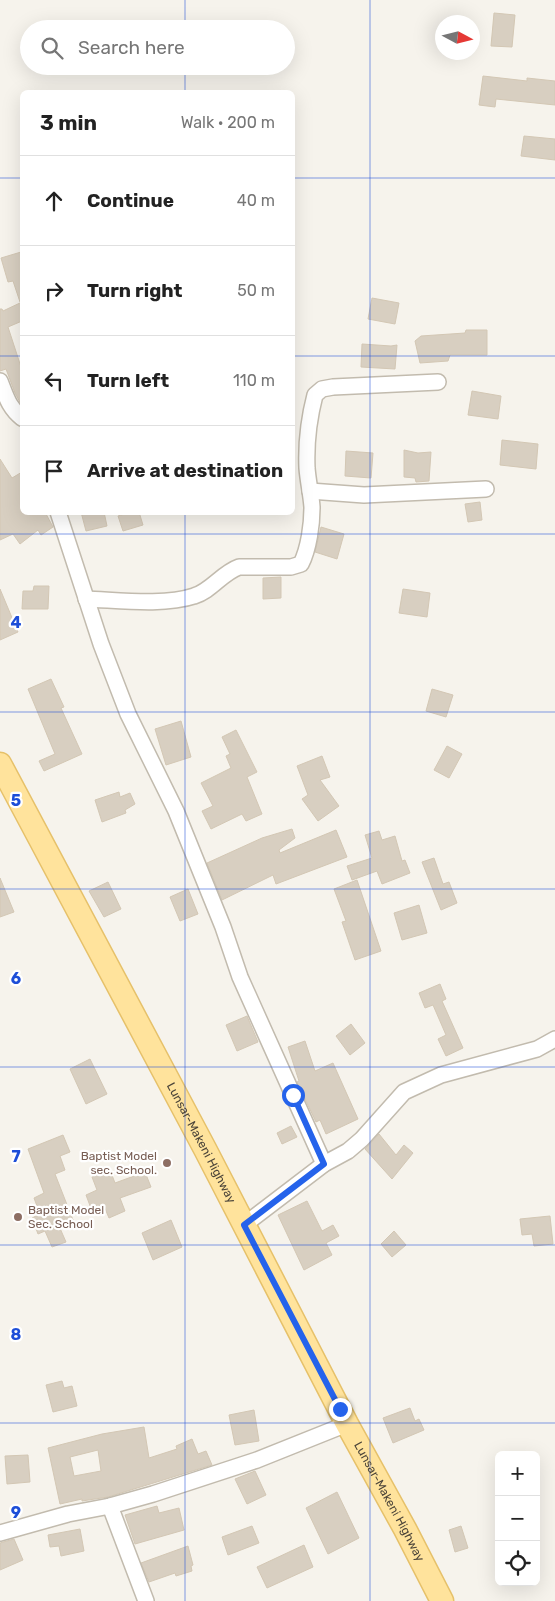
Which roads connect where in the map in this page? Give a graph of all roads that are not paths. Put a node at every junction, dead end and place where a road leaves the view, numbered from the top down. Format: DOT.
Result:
graph roads {
  1 [pos="0,381"];
  2 [pos="438,382"];
  3 [pos="20,416"];
  4 [pos="486,489"];
  5 [pos="310,491"];
  6 [pos="59,515"];
  7 [pos="86,599"];
  8 [pos="0,764"];
  9 [pos="555,1039"];
  10 [pos="324,1164"];
  11 [pos="244,1225"];
  12 [pos="347,1424"];
  13 [pos="110,1506"];
  14 [pos="0,1534"];
  15 [pos="146,1601"];
  16 [pos="442,1601"];
  1 -- 3 [label="street"];
  2 -- 5 [label="street"];
  4 -- 5 [label="street"];
  5 -- 7 [label="street"];
  6 -- 7 [label="street"];
  7 -- 10 [label="street"];
  8 -- 11 [label="main road, Lunsar-Makeni Highway"];
  9 -- 10 [label="street"];
  10 -- 11 [label="street"];
  11 -- 12 [label="main road, Lunsar-Makeni Highway"];
  12 -- 13 [label="street"];
  12 -- 16 [label="main road, Lunsar-Makeni Highway"];
  13 -- 14 [label="street"];
  13 -- 15 [label="street"];
}
